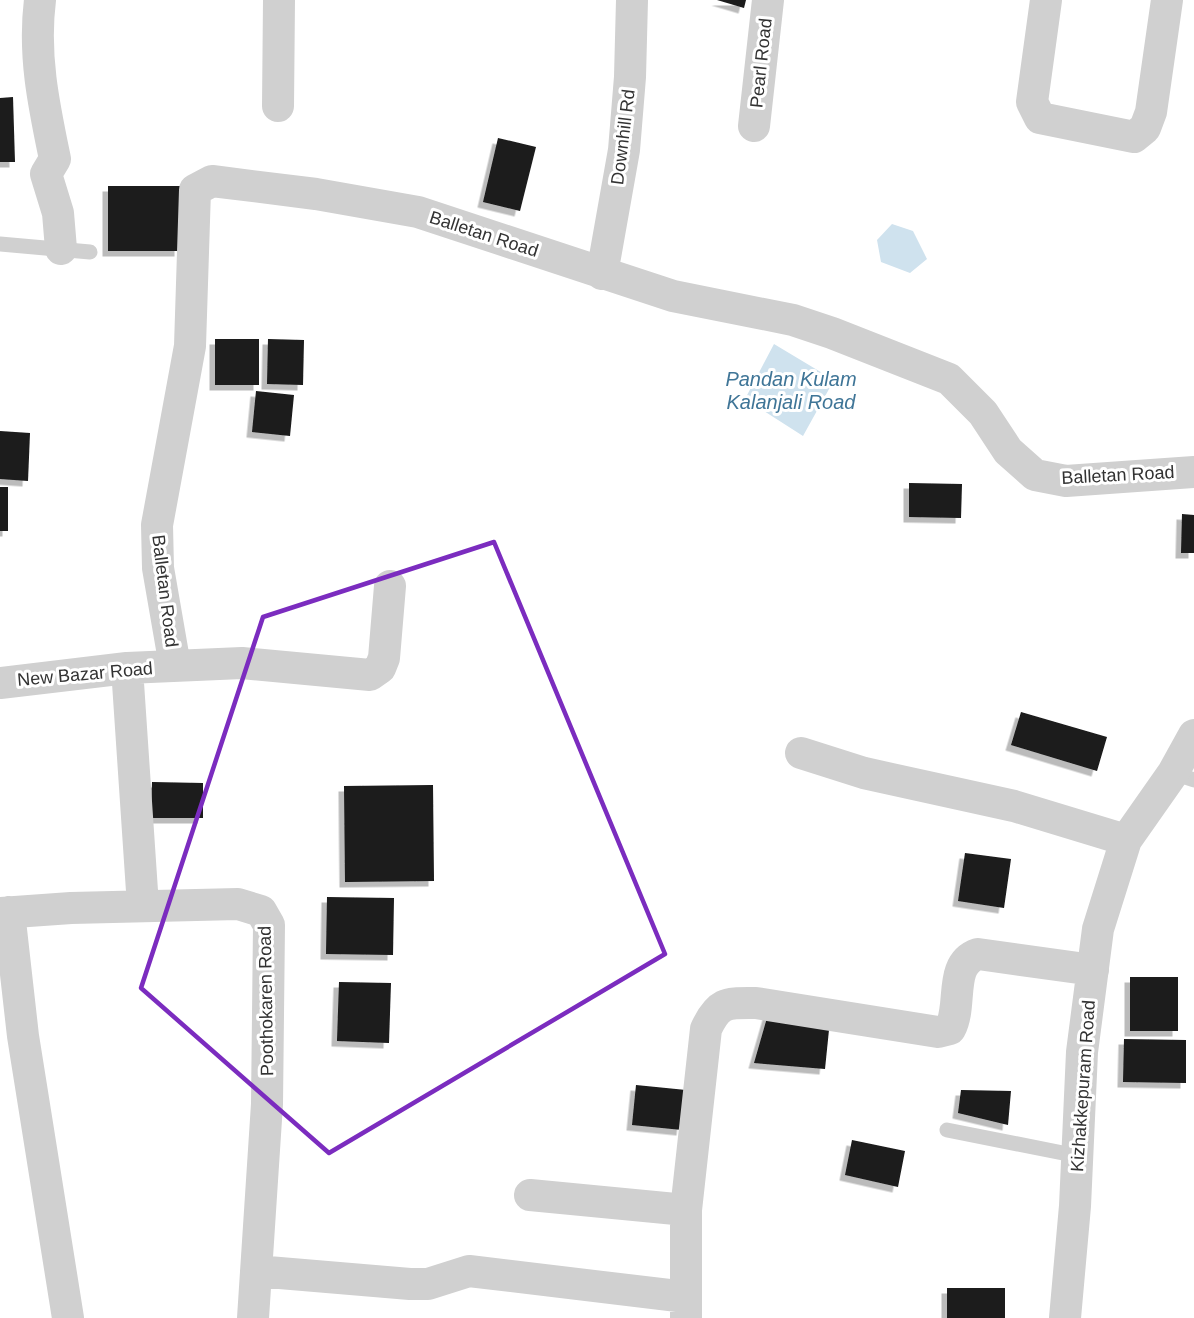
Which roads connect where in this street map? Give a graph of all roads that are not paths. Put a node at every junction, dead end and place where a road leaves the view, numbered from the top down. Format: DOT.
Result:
graph roads {
  1 [pos="40,0"];
  2 [pos="279,0"];
  3 [pos="632,0"];
  4 [pos="768,0"];
  5 [pos="1046,0"];
  6 [pos="1167,0"];
  7 [pos="278,106"];
  8 [pos="754,126"];
  9 [pos="0,243"];
  10 [pos="76,251"];
  11 [pos="602,273"];
  12 [pos="1194,472"];
  13 [pos="390,586"];
  14 [pos="175,666"];
  15 [pos="127,669"];
  16 [pos="0,682"];
  17 [pos="1194,735"];
  18 [pos="801,753"];
  19 [pos="1183,776"];
  20 [pos="1126,840"];
  21 [pos="143,906"];
  22 [pos="4,912"];
  23 [pos="1093,969"];
  24 [pos="947,1131"];
  25 [pos="1078,1156"];
  26 [pos="530,1195"];
  27 [pos="686,1210"];
  28 [pos="256,1270"];
  29 [pos="686,1308"];
  30 [pos="68,1318"];
  31 [pos="253,1318"];
  32 [pos="1065,1318"];
  1 -- 10 [label="street"];
  2 -- 7 [label="street"];
  3 -- 11 [label="street, Downhill Rd"];
  4 -- 8 [label="street, Pearl Road"];
  5 -- 6 [label="street"];
  9 -- 10 [label="lane"];
  11 -- 12 [label="street, Balletan Road"];
  11 -- 14 [label="street, Balletan Road"];
  13 -- 14 [label="street, New Bazar Road"];
  14 -- 15 [label="street, New Bazar Road"];
  15 -- 16 [label="street, New Bazar Road"];
  15 -- 21 [label="street"];
  17 -- 19 [label="street, Kizhakkepuram Road"];
  18 -- 20 [label="street"];
  19 -- 20 [label="street, Kizhakkepuram Road"];
  20 -- 23 [label="street, Kizhakkepuram Road"];
  21 -- 22 [label="street, Poothokaren Road"];
  21 -- 28 [label="street, Poothokaren Road"];
  22 -- 30 [label="street"];
  23 -- 25 [label="street, Kizhakkepuram Road"];
  23 -- 27 [label="street"];
  24 -- 25 [label="lane"];
  25 -- 32 [label="street, Kizhakkepuram Road"];
  26 -- 27 [label="street"];
  27 -- 29 [label="street"];
  28 -- 29 [label="street"];
  28 -- 31 [label="street, Poothokaren Road"];
}
